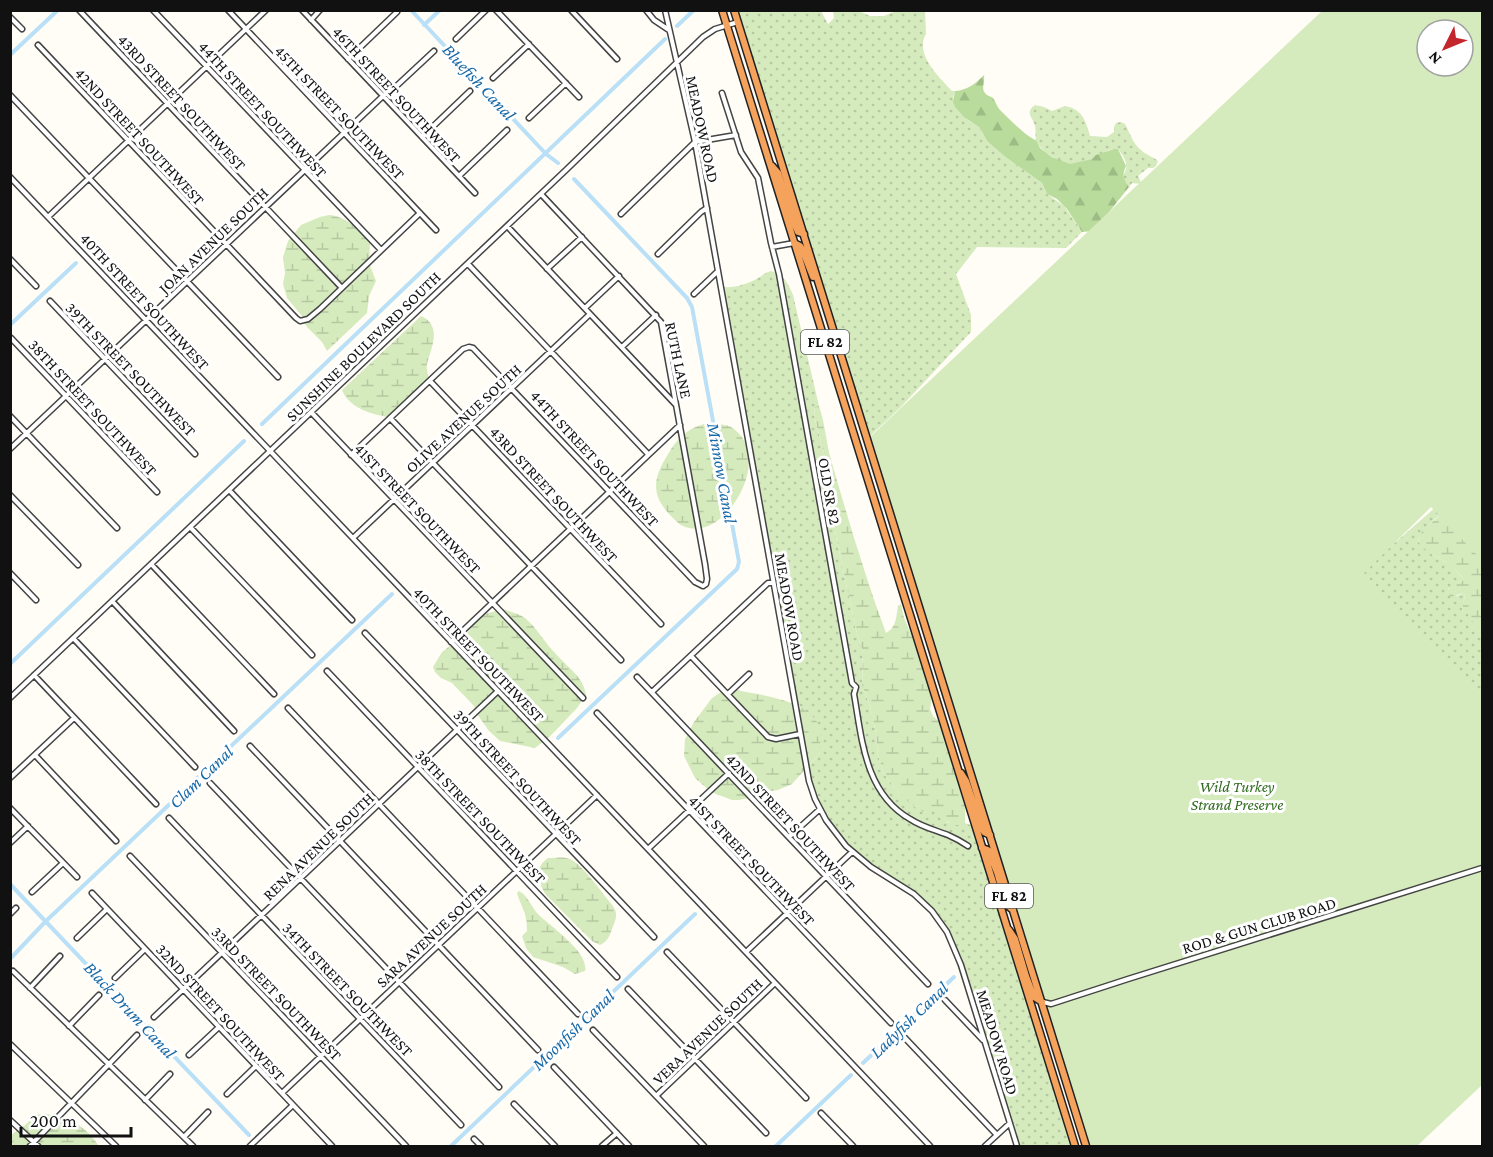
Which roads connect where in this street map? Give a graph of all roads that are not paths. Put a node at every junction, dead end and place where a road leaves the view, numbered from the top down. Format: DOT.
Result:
graph roads {
  1 [pos="79,10"];
  2 [pos="153,10"];
  3 [pos="228,10"];
  4 [pos="266,10"];
  5 [pos="302,10"];
  6 [pos="320,10"];
  7 [pos="486,10"];
  8 [pos="496,10"];
  9 [pos="571,10"];
  10 [pos="646,10"];
  11 [pos="665,10"];
  12 [pos="722,10"];
  13 [pos="734,10"];
  14 [pos="397,12"];
  15 [pos="10,17"];
  16 [pos="310,20"];
  17 [pos="738,22"];
  18 [pos="727,25"];
  19 [pos="22,29"];
  20 [pos="246,30"];
  21 [pos="670,31"];
  22 [pos="456,39"];
  23 [pos="529,44"];
  24 [pos="38,45"];
  25 [pos="434,51"];
  26 [pos="348,59"];
  27 [pos="617,59"];
  28 [pos="678,62"];
  29 [pos="206,67"];
  30 [pos="493,78"];
  31 [pos="566,83"];
  32 [pos="470,91"];
  33 [pos="722,93"];
  34 [pos="10,95"];
  35 [pos="383,96"];
  36 [pos="579,97"];
  37 [pos="167,104"];
  38 [pos="529,118"];
  39 [pos="507,130"];
  40 [pos="343,133"];
  41 [pos="736,135"];
  42 [pos="422,137"];
  43 [pos="128,141"];
  44 [pos="695,142"];
  45 [pos="770,163"];
  46 [pos="304,170"];
  47 [pos="459,176"];
  48 [pos="89,178"];
  49 [pos="12,180"];
  50 [pos="475,193"];
  51 [pos="541,194"];
  52 [pos="265,207"];
  53 [pos="706,208"];
  54 [pos="420,213"];
  55 [pos="621,214"];
  56 [pos="48,217"];
  57 [pos="507,226"];
  58 [pos="436,230"];
  59 [pos="804,234"];
  60 [pos="582,237"];
  61 [pos="794,243"];
  62 [pos="226,244"];
  63 [pos="772,248"];
  64 [pos="381,250"];
  65 [pos="658,254"];
  66 [pos="10,259"];
  67 [pos="468,264"];
  68 [pos="547,269"];
  69 [pos="718,271"];
  70 [pos="619,276"];
  71 [pos="187,281"];
  72 [pos="36,286"];
  73 [pos="342,288"];
  74 [pos="694,294"];
  75 [pos="50,301"];
  76 [pos="585,308"];
  77 [pos="590,314"];
  78 [pos="656,315"];
  79 [pos="146,320"];
  80 [pos="832,328"];
  81 [pos="11,338"];
  82 [pos="622,347"];
  83 [pos="551,351"];
  84 [pos="105,359"];
  85 [pos="278,377"];
  86 [pos="430,381"];
  87 [pos="512,388"];
  88 [pos="66,396"];
  89 [pos="676,405"];
  90 [pos="311,412"];
  91 [pos="10,416"];
  92 [pos="390,418"];
  93 [pos="680,425"];
  94 [pos="472,426"];
  95 [pos="27,433"];
  96 [pos="10,449"];
  97 [pos="270,451"];
  98 [pos="195,454"];
  99 [pos="648,454"];
  100 [pos="351,455"];
  101 [pos="433,463"];
  102 [pos="229,490"];
  103 [pos="157,492"];
  104 [pos="609,492"];
  105 [pos="10,495"];
  106 [pos="394,500"];
  107 [pos="190,527"];
  108 [pos="117,528"];
  109 [pos="570,528"];
  110 [pos="353,538"];
  111 [pos="151,564"];
  112 [pos="78,565"];
  113 [pos="531,566"];
  114 [pos="10,573"];
  115 [pos="773,583"];
  116 [pos="703,586"];
  117 [pos="36,600"];
  118 [pos="112,601"];
  119 [pos="492,603"];
  120 [pos="352,620"];
  121 [pos="661,624"];
  122 [pos="365,633"];
  123 [pos="73,638"];
  124 [pos="451,642"];
  125 [pos="312,655"];
  126 [pos="691,656"];
  127 [pos="621,660"];
  128 [pos="327,671"];
  129 [pos="749,674"];
  130 [pos="34,675"];
  131 [pos="637,677"];
  132 [pos="498,691"];
  133 [pos="652,692"];
  134 [pos="274,694"];
  135 [pos="728,694"];
  136 [pos="10,698"];
  137 [pos="583,698"];
  138 [pos="288,708"];
  139 [pos="597,713"];
  140 [pos="74,718"];
  141 [pos="457,730"];
  142 [pos="234,731"];
  143 [pos="800,734"];
  144 [pos="250,746"];
  145 [pos="35,755"];
  146 [pos="956,765"];
  147 [pos="195,767"];
  148 [pos="418,767"];
  149 [pos="729,773"];
  150 [pos="10,778"];
  151 [pos="210,783"];
  152 [pos="597,795"];
  153 [pos="156,804"];
  154 [pos="379,804"];
  155 [pos="10,808"];
  156 [pos="820,808"];
  157 [pos="689,810"];
  158 [pos="169,818"];
  159 [pos="28,826"];
  160 [pos="555,834"];
  161 [pos="990,835"];
  162 [pos="789,837"];
  163 [pos="117,841"];
  164 [pos="340,842"];
  165 [pos="10,843"];
  166 [pos="968,846"];
  167 [pos="982,848"];
  168 [pos="648,849"];
  169 [pos="852,852"];
  170 [pos="130,855"];
  171 [pos="63,862"];
  172 [pos="1482,868"];
  173 [pos="517,871"];
  174 [pos="77,877"];
  175 [pos="826,877"];
  176 [pos="301,879"];
  177 [pos="32,892"];
  178 [pos="92,893"];
  179 [pos="16,908"];
  180 [pos="477,908"];
  181 [pos="107,909"];
  182 [pos="1013,910"];
  183 [pos="10,914"];
  184 [pos="787,914"];
  185 [pos="262,916"];
  186 [pos="1006,925"];
  187 [pos="77,938"];
  188 [pos="654,938"];
  189 [pos="438,945"];
  190 [pos="145,949"];
  191 [pos="667,952"];
  192 [pos="746,952"];
  193 [pos="223,953"];
  194 [pos="60,956"];
  195 [pos="13,971"];
  196 [pos="617,977"];
  197 [pos="115,978"];
  198 [pos="399,982"];
  199 [pos="775,983"];
  200 [pos="928,984"];
  201 [pos="30,988"];
  202 [pos="628,989"];
  203 [pos="184,990"];
  204 [pos="99,995"];
  205 [pos="945,1000"];
  206 [pos="1042,1002"];
  207 [pos="578,1014"];
  208 [pos="154,1017"];
  209 [pos="360,1019"];
  210 [pos="734,1022"];
  211 [pos="891,1023"];
  212 [pos="69,1026"];
  213 [pos="219,1027"];
  214 [pos="593,1030"];
  215 [pos="137,1035"];
  216 [pos="905,1038"];
  217 [pos="986,1043"];
  218 [pos="10,1044"];
  219 [pos="537,1050"];
  220 [pos="189,1055"];
  221 [pos="321,1056"];
  222 [pos="695,1059"];
  223 [pos="109,1065"];
  224 [pos="256,1066"];
  225 [pos="554,1067"];
  226 [pos="170,1074"];
  227 [pos="498,1087"];
  228 [pos="282,1093"];
  229 [pos="227,1094"];
  230 [pos="656,1096"];
  231 [pos="806,1098"];
  232 [pos="145,1100"];
  233 [pos="71,1103"];
  234 [pos="514,1104"];
  235 [pos="293,1105"];
  236 [pos="208,1112"];
  237 [pos="821,1113"];
  238 [pos="10,1120"];
  239 [pos="1010,1123"];
  240 [pos="460,1125"];
  241 [pos="616,1133"];
  242 [pos="766,1133"];
  243 [pos="997,1135"];
  244 [pos="184,1137"];
  245 [pos="474,1139"];
  246 [pos="34,1142"];
  247 [pos="30,1146"];
  248 [pos="38,1146"];
  249 [pos="116,1146"];
  250 [pos="193,1146"];
  251 [pos="250,1146"];
  252 [pos="330,1146"];
  253 [pos="406,1146"];
  254 [pos="481,1146"];
  255 [pos="555,1146"];
  256 [pos="602,1146"];
  257 [pos="629,1146"];
  258 [pos="704,1146"];
  259 [pos="853,1146"];
  260 [pos="930,1146"];
  261 [pos="985,1146"];
  262 [pos="1017,1146"];
  263 [pos="1075,1146"];
  264 [pos="1086,1146"];
  1 -- 37 [label="street, 43RD STREET SOUTHWEST"];
  2 -- 29 [label="street, 44TH STREET SOUTHWEST"];
  3 -- 20 [label="street, 45TH STREET SOUTHWEST"];
  4 -- 20 [label="street"];
  5 -- 16 [label="street, 46TH STREET SOUTHWEST"];
  6 -- 16 [label="street"];
  7 -- 22 [label="street"];
  8 -- 23 [label="street"];
  9 -- 27 [label="street"];
  10 -- 21 [label="street"];
  11 -- 21 [label="street, MEADOW ROAD"];
  12 -- 18 [label="highway, FL 82"];
  13 -- 17 [label="highway, FL 82"];
  14 -- 26 [label="street"];
  15 -- 19 [label="street"];
  16 -- 26 [label="street, 46TH STREET SOUTHWEST"];
  17 -- 18 [label="street, SUNSHINE BOULEVARD SOUTH"];
  17 -- 59 [label="highway, FL 82"];
  18 -- 28 [label="street, SUNSHINE BOULEVARD SOUTH"];
  18 -- 45 [label="highway, FL 82"];
  20 -- 29 [label="street"];
  20 -- 40 [label="street, 45TH STREET SOUTHWEST"];
  21 -- 28 [label="street, MEADOW ROAD"];
  23 -- 30 [label="street"];
  23 -- 31 [label="street"];
  24 -- 43 [label="street, 42ND STREET SOUTHWEST"];
  25 -- 35 [label="street, JOAN AVENUE SOUTH"];
  26 -- 35 [label="street, 46TH STREET SOUTHWEST"];
  28 -- 44 [label="street, MEADOW ROAD"];
  28 -- 51 [label="street, SUNSHINE BOULEVARD SOUTH"];
  29 -- 37 [label="street"];
  29 -- 46 [label="street, 44TH STREET SOUTHWEST"];
  31 -- 36 [label="street"];
  31 -- 38 [label="street"];
  32 -- 42 [label="street"];
  33 -- 41 [label="street, OLD SR 82"];
  34 -- 48 [label="street"];
  35 -- 40 [label="street, JOAN AVENUE SOUTH"];
  35 -- 42 [label="street, 46TH STREET SOUTHWEST"];
  37 -- 43 [label="street"];
  37 -- 52 [label="street, 43RD STREET SOUTHWEST"];
  39 -- 47 [label="street"];
  40 -- 46 [label="street, JOAN AVENUE SOUTH"];
  40 -- 54 [label="street, 45TH STREET SOUTHWEST"];
  41 -- 44 [label="street"];
  41 -- 63 [label="street, OLD SR 82"];
  42 -- 47 [label="street, 46TH STREET SOUTHWEST"];
  43 -- 48 [label="street"];
  43 -- 62 [label="street, 42ND STREET SOUTHWEST"];
  44 -- 53 [label="street, MEADOW ROAD"];
  44 -- 55 [label="street"];
  45 -- 59 [label="highway"];
  45 -- 61 [label="highway, FL 82"];
  46 -- 52 [label="street, JOAN AVENUE SOUTH"];
  46 -- 64 [label="street, 44TH STREET SOUTHWEST"];
  47 -- 50 [label="street, 46TH STREET SOUTHWEST"];
  48 -- 56 [label="street"];
  48 -- 71 [label="street"];
  49 -- 56 [label="street, 40TH STREET SOUTHWEST"];
  51 -- 57 [label="street, SUNSHINE BOULEVARD SOUTH"];
  51 -- 60 [label="street"];
  52 -- 62 [label="street, JOAN AVENUE SOUTH"];
  52 -- 73 [label="street, 43RD STREET SOUTHWEST"];
  53 -- 65 [label="street"];
  53 -- 69 [label="street, MEADOW ROAD"];
  54 -- 58 [label="street, 45TH STREET SOUTHWEST"];
  54 -- 64 [label="street"];
  56 -- 79 [label="street, 40TH STREET SOUTHWEST"];
  57 -- 67 [label="street, SUNSHINE BOULEVARD SOUTH"];
  57 -- 68 [label="street"];
  59 -- 80 [label="highway, FL 82"];
  60 -- 68 [label="street"];
  60 -- 70 [label="street"];
  61 -- 63 [label="street"];
  61 -- 80 [label="highway"];
  61 -- 146 [label="highway, FL 82"];
  62 -- 71 [label="street, JOAN AVENUE SOUTH"];
  62 -- 73 [label="street, 42ND STREET SOUTHWEST"];
  63 -- 166 [label="street, OLD SR 82"];
  64 -- 73 [label="street"];
  66 -- 72 [label="street"];
  67 -- 83 [label="street"];
  67 -- 90 [label="street, SUNSHINE BOULEVARD SOUTH"];
  68 -- 76 [label="street"];
  69 -- 74 [label="street"];
  69 -- 115 [label="street, MEADOW ROAD"];
  70 -- 76 [label="street"];
  70 -- 78 [label="street"];
  71 -- 79 [label="street, JOAN AVENUE SOUTH"];
  71 -- 85 [label="street"];
  75 -- 84 [label="street, 39TH STREET SOUTHWEST"];
  76 -- 77 [label="street"];
  77 -- 82 [label="street"];
  77 -- 83 [label="street, OLIVE AVENUE SOUTH"];
  78 -- 82 [label="street"];
  78 -- 89 [label="street, RUTH LANE"];
  79 -- 84 [label="street, JOAN AVENUE SOUTH"];
  79 -- 97 [label="street, 40TH STREET SOUTHWEST"];
  80 -- 161 [label="highway, FL 82"];
  81 -- 88 [label="street, 38TH STREET SOUTHWEST"];
  82 -- 89 [label="street"];
  83 -- 87 [label="street, OLIVE AVENUE SOUTH"];
  83 -- 99 [label="street"];
  84 -- 88 [label="street, JOAN AVENUE SOUTH"];
  84 -- 98 [label="street, 39TH STREET SOUTHWEST"];
  86 -- 87 [label="street, 44TH STREET SOUTHWEST"];
  86 -- 92 [label="street"];
  86 -- 94 [label="street, 43RD STREET SOUTHWEST"];
  87 -- 94 [label="street, OLIVE AVENUE SOUTH"];
  87 -- 104 [label="street, 44TH STREET SOUTHWEST"];
  88 -- 95 [label="street, JOAN AVENUE SOUTH"];
  88 -- 103 [label="street, 38TH STREET SOUTHWEST"];
  89 -- 93 [label="street, RUTH LANE"];
  90 -- 97 [label="street, SUNSHINE BOULEVARD SOUTH"];
  90 -- 100 [label="street, 41ST STREET SOUTHWEST"];
  91 -- 95 [label="street"];
  92 -- 100 [label="street"];
  92 -- 101 [label="street"];
  93 -- 99 [label="street"];
  93 -- 116 [label="street, RUTH LANE"];
  94 -- 101 [label="street, OLIVE AVENUE SOUTH"];
  94 -- 109 [label="street, 43RD STREET SOUTHWEST"];
  95 -- 96 [label="street, JOAN AVENUE SOUTH"];
  95 -- 108 [label="street"];
  97 -- 102 [label="street, SUNSHINE BOULEVARD SOUTH"];
  97 -- 110 [label="street, 40TH STREET SOUTHWEST"];
  99 -- 104 [label="street"];
  100 -- 106 [label="street, 41ST STREET SOUTHWEST"];
  101 -- 106 [label="street, OLIVE AVENUE SOUTH"];
  101 -- 113 [label="street"];
  102 -- 107 [label="street, SUNSHINE BOULEVARD SOUTH"];
  102 -- 120 [label="street"];
  104 -- 109 [label="street"];
  104 -- 116 [label="street, 44TH STREET SOUTHWEST"];
  105 -- 112 [label="street"];
  106 -- 110 [label="street, OLIVE AVENUE SOUTH"];
  106 -- 119 [label="street, 41ST STREET SOUTHWEST"];
  107 -- 111 [label="street, SUNSHINE BOULEVARD SOUTH"];
  107 -- 125 [label="street"];
  109 -- 113 [label="street"];
  109 -- 121 [label="street, 43RD STREET SOUTHWEST"];
  110 -- 124 [label="street, 40TH STREET SOUTHWEST"];
  111 -- 118 [label="street, SUNSHINE BOULEVARD SOUTH"];
  111 -- 134 [label="street"];
  113 -- 119 [label="street"];
  113 -- 127 [label="street"];
  114 -- 117 [label="street"];
  115 -- 126 [label="street"];
  115 -- 143 [label="street, MEADOW ROAD"];
  118 -- 123 [label="street, SUNSHINE BOULEVARD SOUTH"];
  118 -- 142 [label="street"];
  119 -- 124 [label="street"];
  119 -- 137 [label="street, 41ST STREET SOUTHWEST"];
  122 -- 141 [label="street, 39TH STREET SOUTHWEST"];
  123 -- 130 [label="street, SUNSHINE BOULEVARD SOUTH"];
  123 -- 147 [label="street"];
  124 -- 132 [label="street, 40TH STREET SOUTHWEST"];
  126 -- 133 [label="street"];
  126 -- 135 [label="street"];
  128 -- 148 [label="street, 38TH STREET SOUTHWEST"];
  129 -- 135 [label="street"];
  130 -- 136 [label="street, SUNSHINE BOULEVARD SOUTH"];
  130 -- 140 [label="street"];
  131 -- 133 [label="street, 42ND STREET SOUTHWEST"];
  132 -- 141 [label="street, RENA AVENUE SOUTH"];
  132 -- 152 [label="street, 40TH STREET SOUTHWEST"];
  133 -- 149 [label="street, 42ND STREET SOUTHWEST"];
  135 -- 143 [label="street"];
  138 -- 154 [label="street"];
  139 -- 157 [label="street, 41ST STREET SOUTHWEST"];
  140 -- 145 [label="street"];
  140 -- 153 [label="street"];
  141 -- 148 [label="street, RENA AVENUE SOUTH"];
  141 -- 160 [label="street, 39TH STREET SOUTHWEST"];
  143 -- 156 [label="street, MEADOW ROAD"];
  144 -- 164 [label="street"];
  145 -- 150 [label="street"];
  145 -- 163 [label="street"];
  146 -- 161 [label="highway"];
  146 -- 167 [label="highway, FL 82"];
  148 -- 154 [label="street, RENA AVENUE SOUTH"];
  148 -- 173 [label="street, 38TH STREET SOUTHWEST"];
  149 -- 157 [label="street"];
  149 -- 162 [label="street, 42ND STREET SOUTHWEST"];
  151 -- 176 [label="street"];
  152 -- 160 [label="street, SARA AVENUE SOUTH"];
  152 -- 168 [label="street, 40TH STREET SOUTHWEST"];
  154 -- 164 [label="street, RENA AVENUE SOUTH"];
  154 -- 180 [label="street"];
  155 -- 159 [label="street"];
  156 -- 162 [label="street"];
  156 -- 169 [label="street, MEADOW ROAD"];
  157 -- 168 [label="street"];
  157 -- 184 [label="street, 41ST STREET SOUTHWEST"];
  158 -- 185 [label="street, 34TH STREET SOUTHWEST"];
  159 -- 165 [label="street"];
  159 -- 171 [label="street"];
  160 -- 173 [label="street, SARA AVENUE SOUTH"];
  160 -- 188 [label="street, 39TH STREET SOUTHWEST"];
  161 -- 182 [label="highway, FL 82"];
  162 -- 175 [label="street, 42ND STREET SOUTHWEST"];
  164 -- 176 [label="street, RENA AVENUE SOUTH"];
  164 -- 189 [label="street"];
  167 -- 182 [label="highway"];
  167 -- 186 [label="highway, FL 82"];
  168 -- 192 [label="street, 40TH STREET SOUTHWEST"];
  169 -- 175 [label="street"];
  169 -- 217 [label="street, MEADOW ROAD"];
  170 -- 193 [label="street, 33RD STREET SOUTHWEST"];
  171 -- 174 [label="street"];
  171 -- 177 [label="street"];
  172 -- 206 [label="street, ROD & GUN CLUB ROAD"];
  173 -- 180 [label="street, SARA AVENUE SOUTH"];
  173 -- 196 [label="street, 38TH STREET SOUTHWEST"];
  175 -- 184 [label="street"];
  175 -- 200 [label="street, 42ND STREET SOUTHWEST"];
  176 -- 185 [label="street, RENA AVENUE SOUTH"];
  176 -- 198 [label="street"];
  178 -- 181 [label="street, 32ND STREET SOUTHWEST"];
  179 -- 183 [label="street"];
  180 -- 189 [label="street, SARA AVENUE SOUTH"];
  180 -- 207 [label="street"];
  181 -- 187 [label="street"];
  181 -- 190 [label="street, 32ND STREET SOUTHWEST"];
  182 -- 206 [label="highway, FL 82"];
  184 -- 192 [label="street"];
  184 -- 211 [label="street, 41ST STREET SOUTHWEST"];
  185 -- 193 [label="street, RENA AVENUE SOUTH"];
  185 -- 209 [label="street, 34TH STREET SOUTHWEST"];
  186 -- 206 [label="highway"];
  186 -- 263 [label="highway, FL 82"];
  189 -- 198 [label="street, SARA AVENUE SOUTH"];
  189 -- 219 [label="street"];
  190 -- 197 [label="street"];
  190 -- 203 [label="street, 32ND STREET SOUTHWEST"];
  191 -- 210 [label="street"];
  192 -- 199 [label="street, 40TH STREET SOUTHWEST"];
  193 -- 203 [label="street, RENA AVENUE SOUTH"];
  193 -- 221 [label="street, 33RD STREET SOUTHWEST"];
  194 -- 201 [label="street"];
  195 -- 201 [label="street"];
  198 -- 209 [label="street, SARA AVENUE SOUTH"];
  198 -- 227 [label="street"];
  199 -- 210 [label="street, VERA AVENUE SOUTH"];
  199 -- 260 [label="street, 40TH STREET SOUTHWEST"];
  201 -- 212 [label="street"];
  202 -- 222 [label="street"];
  203 -- 208 [label="street, RENA AVENUE SOUTH"];
  203 -- 213 [label="street, 32ND STREET SOUTHWEST"];
  204 -- 212 [label="street"];
  205 -- 217 [label="street"];
  206 -- 264 [label="highway, FL 82"];
  209 -- 221 [label="street, SARA AVENUE SOUTH"];
  209 -- 240 [label="street, 34TH STREET SOUTHWEST"];
  210 -- 222 [label="street, VERA AVENUE SOUTH"];
  210 -- 231 [label="street"];
  212 -- 223 [label="street"];
  213 -- 220 [label="street"];
  213 -- 224 [label="street, 32ND STREET SOUTHWEST"];
  214 -- 230 [label="street"];
  215 -- 223 [label="street"];
  216 -- 243 [label="street"];
  217 -- 239 [label="street, MEADOW ROAD"];
  218 -- 233 [label="street"];
  221 -- 228 [label="street, SARA AVENUE SOUTH"];
  221 -- 253 [label="street, 33RD STREET SOUTHWEST"];
  222 -- 230 [label="street, VERA AVENUE SOUTH"];
  222 -- 242 [label="street"];
  223 -- 232 [label="street"];
  223 -- 233 [label="street"];
  224 -- 228 [label="street, 32ND STREET SOUTHWEST"];
  224 -- 229 [label="street"];
  225 -- 241 [label="street"];
  226 -- 232 [label="street"];
  228 -- 235 [label="street, 32ND STREET SOUTHWEST"];
  230 -- 258 [label="street"];
  232 -- 244 [label="street"];
  233 -- 246 [label="street"];
  233 -- 249 [label="street"];
  234 -- 255 [label="street"];
  235 -- 251 [label="street"];
  235 -- 252 [label="street, 32ND STREET SOUTHWEST"];
  236 -- 244 [label="street"];
  237 -- 259 [label="street"];
  238 -- 246 [label="street"];
  239 -- 243 [label="street"];
  239 -- 262 [label="street, MEADOW ROAD"];
  241 -- 256 [label="street"];
  241 -- 257 [label="street"];
  243 -- 261 [label="street"];
  244 -- 250 [label="street"];
  245 -- 254 [label="street"];
  246 -- 247 [label="street"];
  246 -- 248 [label="street"];
}
